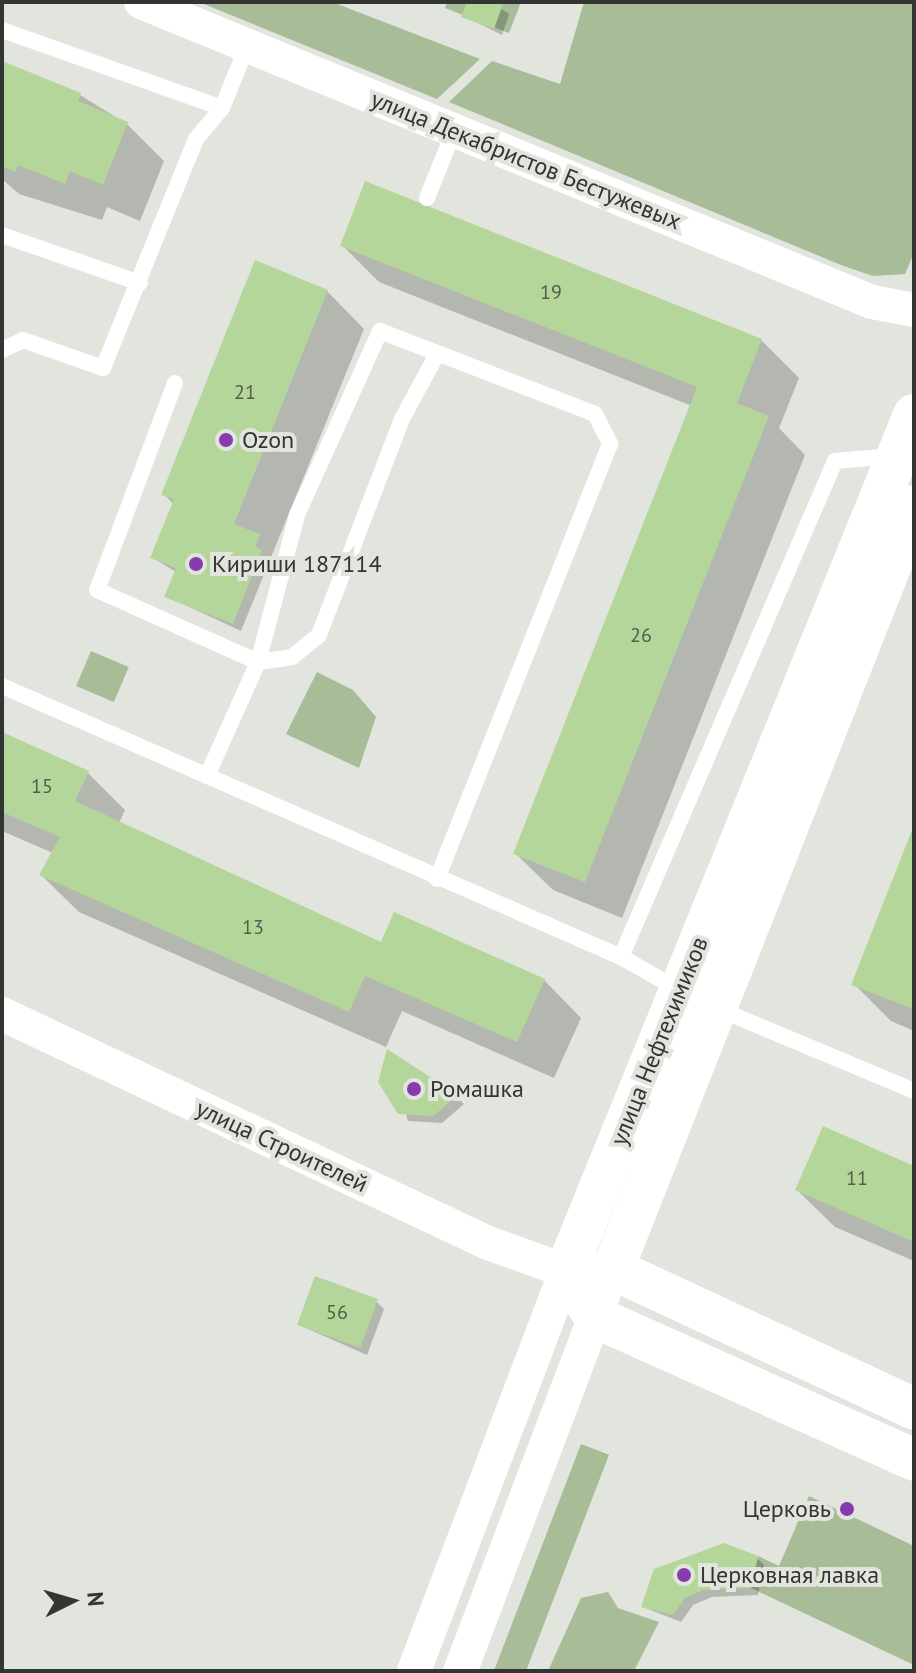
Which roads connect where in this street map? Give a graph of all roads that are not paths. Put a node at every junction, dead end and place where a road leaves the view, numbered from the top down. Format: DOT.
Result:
graph roads {
  1 [pos="141,2"];
  2 [pos="2,30"];
  3 [pos="247,46"];
  4 [pos="222,108"];
  5 [pos="454,131"];
  6 [pos="427,198"];
  7 [pos="2,235"];
  8 [pos="140,283"];
  9 [pos="914,310"];
  10 [pos="2,350"];
  11 [pos="437,354"];
  12 [pos="175,383"];
  13 [pos="914,415"];
  14 [pos="898,455"];
  15 [pos="914,506"];
  16 [pos="258,662"];
  17 [pos="2,686"];
  18 [pos="207,776"];
  19 [pos="437,879"];
  20 [pos="621,957"];
  21 [pos="696,999"];
  22 [pos="2,1014"];
  23 [pos="914,1091"];
  24 [pos="613,1269"];
  25 [pos="566,1271"];
  26 [pos="595,1317"];
  27 [pos="914,1409"];
  28 [pos="914,1460"];
  29 [pos="414,1671"];
  30 [pos="460,1671"];
  1 -- 3 [label="street, улица Декабристов Бестужевых"];
  2 -- 4 [label="lane"];
  3 -- 4 [label="lane"];
  3 -- 5 [label="street, улица Декабристов Бестужевых"];
  4 -- 8 [label="lane"];
  5 -- 6 [label="lane"];
  5 -- 9 [label="street, улица Декабристов Бестужевых"];
  7 -- 8 [label="lane"];
  8 -- 10 [label="lane"];
  11 -- 16 [label="lane"];
  11 -- 16 [label="lane"];
  11 -- 19 [label="lane"];
  12 -- 16 [label="lane"];
  13 -- 14 [label="street, улица Нефтехимиков"];
  14 -- 20 [label="lane"];
  14 -- 21 [label="street, улица Нефтехимиков"];
  15 -- 21 [label="street"];
  16 -- 18 [label="lane"];
  17 -- 18 [label="lane"];
  18 -- 19 [label="lane"];
  19 -- 20 [label="lane"];
  20 -- 21 [label="lane"];
  21 -- 23 [label="lane"];
  21 -- 24 [label="street"];
  21 -- 25 [label="street, улица Нефтехимиков"];
  22 -- 25 [label="street, улица Строителей"];
  24 -- 25 [label="street, улица Строителей"];
  24 -- 26 [label="street"];
  24 -- 27 [label="street, улица Строителей"];
  25 -- 26 [label="street"];
  25 -- 29 [label="street, улица Нефтехимиков"];
  26 -- 28 [label="street"];
  26 -- 30 [label="street"];
}
